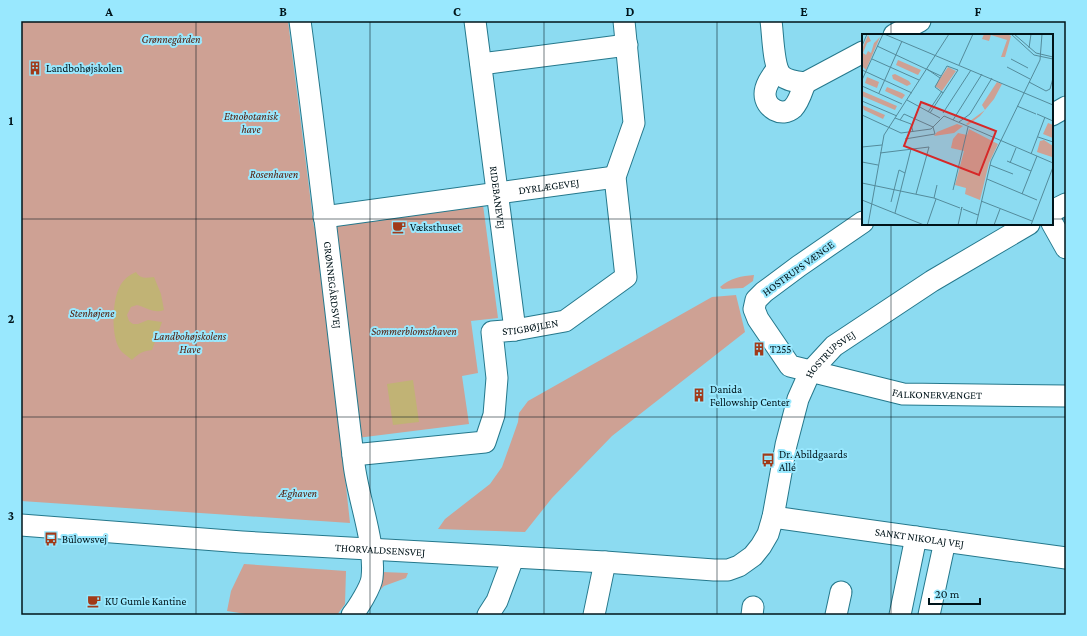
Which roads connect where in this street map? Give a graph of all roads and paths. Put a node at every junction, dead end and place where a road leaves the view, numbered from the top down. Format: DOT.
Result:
graph roads {
  1 [pos="300,21"];
  2 [pos="475,21"];
  3 [pos="624,21"];
  4 [pos="771,21"];
  5 [pos="920,21"];
  6 [pos="896,34"];
  7 [pos="627,45"];
  8 [pos="862,52"];
  9 [pos="481,64"];
  10 [pos="790,77"];
  11 [pos="1066,108"];
  12 [pos="1053,114"];
  13 [pos="615,177"];
  14 [pos="498,193"];
  15 [pos="1066,204"];
  16 [pos="1053,210"];
  17 [pos="324,217"];
  18 [pos="862,223"];
  19 [pos="1027,225"];
  20 [pos="1053,225"];
  21 [pos="1066,248"];
  22 [pos="515,330"];
  23 [pos="810,372"];
  24 [pos="1066,396"];
  25 [pos="353,455"];
  26 [pos="773,517"];
  27 [pos="21,526"];
  28 [pos="916,537"];
  29 [pos="945,541"];
  30 [pos="371,549"];
  31 [pos="513,558"];
  32 [pos="1066,558"];
  33 [pos="605,562"];
  34 [pos="739,566"];
  35 [pos="841,592"];
  36 [pos="352,615"];
  37 [pos="488,615"];
  38 [pos="594,615"];
  39 [pos="836,615"];
  40 [pos="900,615"];
  41 [pos="929,615"];
  1 -- 17 [label="street, GRØNNEGÅRDSVEJ"];
  2 -- 9 [label="street, RIDEBANEVEJ"];
  3 -- 7 [label="street"];
  4 -- 10 [label="street"];
  5 -- 6 [label="street"];
  7 -- 9 [label="street"];
  7 -- 13 [label="street"];
  8 -- 10 [label="street"];
  9 -- 14 [label="street, RIDEBANEVEJ"];
  10 -- 10 [label="street"];
  11 -- 12 [label="street"];
  13 -- 14 [label="street, DYRLÆGEVEJ"];
  13 -- 22 [label="street, STIGBØJLEN"];
  14 -- 17 [label="street, DYRLÆGEVEJ"];
  14 -- 22 [label="street, RIDEBANEVEJ"];
  15 -- 16 [label="street"];
  17 -- 25 [label="street, GRØNNEGÅRDSVEJ"];
  18 -- 23 [label="street, HOSTRUPS VÆNGE"];
  19 -- 23 [label="street, HOSTRUPSVEJ"];
  20 -- 21 [label="street"];
  22 -- 25 [label="street, STIGBØJLEN"];
  23 -- 24 [label="street, FALKONERVÆNGET"];
  23 -- 26 [label="street, HOSTRUPSVEJ"];
  25 -- 30 [label="street, GRØNNEGÅRDSVEJ"];
  26 -- 28 [label="street, SANKT NIKOLAJ VEJ"];
  26 -- 34 [label="street, HOSTRUPSVEJ"];
  27 -- 30 [label="street, THORVALDSENSVEJ"];
  28 -- 29 [label="street, SANKT NIKOLAJ VEJ"];
  28 -- 40 [label="street"];
  29 -- 32 [label="street, SANKT NIKOLAJ VEJ"];
  29 -- 41 [label="street"];
  30 -- 31 [label="street, THORVALDSENSVEJ"];
  30 -- 36 [label="street, GRØNNEGÅRDSVEJ"];
  31 -- 33 [label="street, THORVALDSENSVEJ"];
  31 -- 37 [label="street"];
  33 -- 34 [label="street, THORVALDSENSVEJ"];
  33 -- 38 [label="street"];
  35 -- 39 [label="street"];
}
